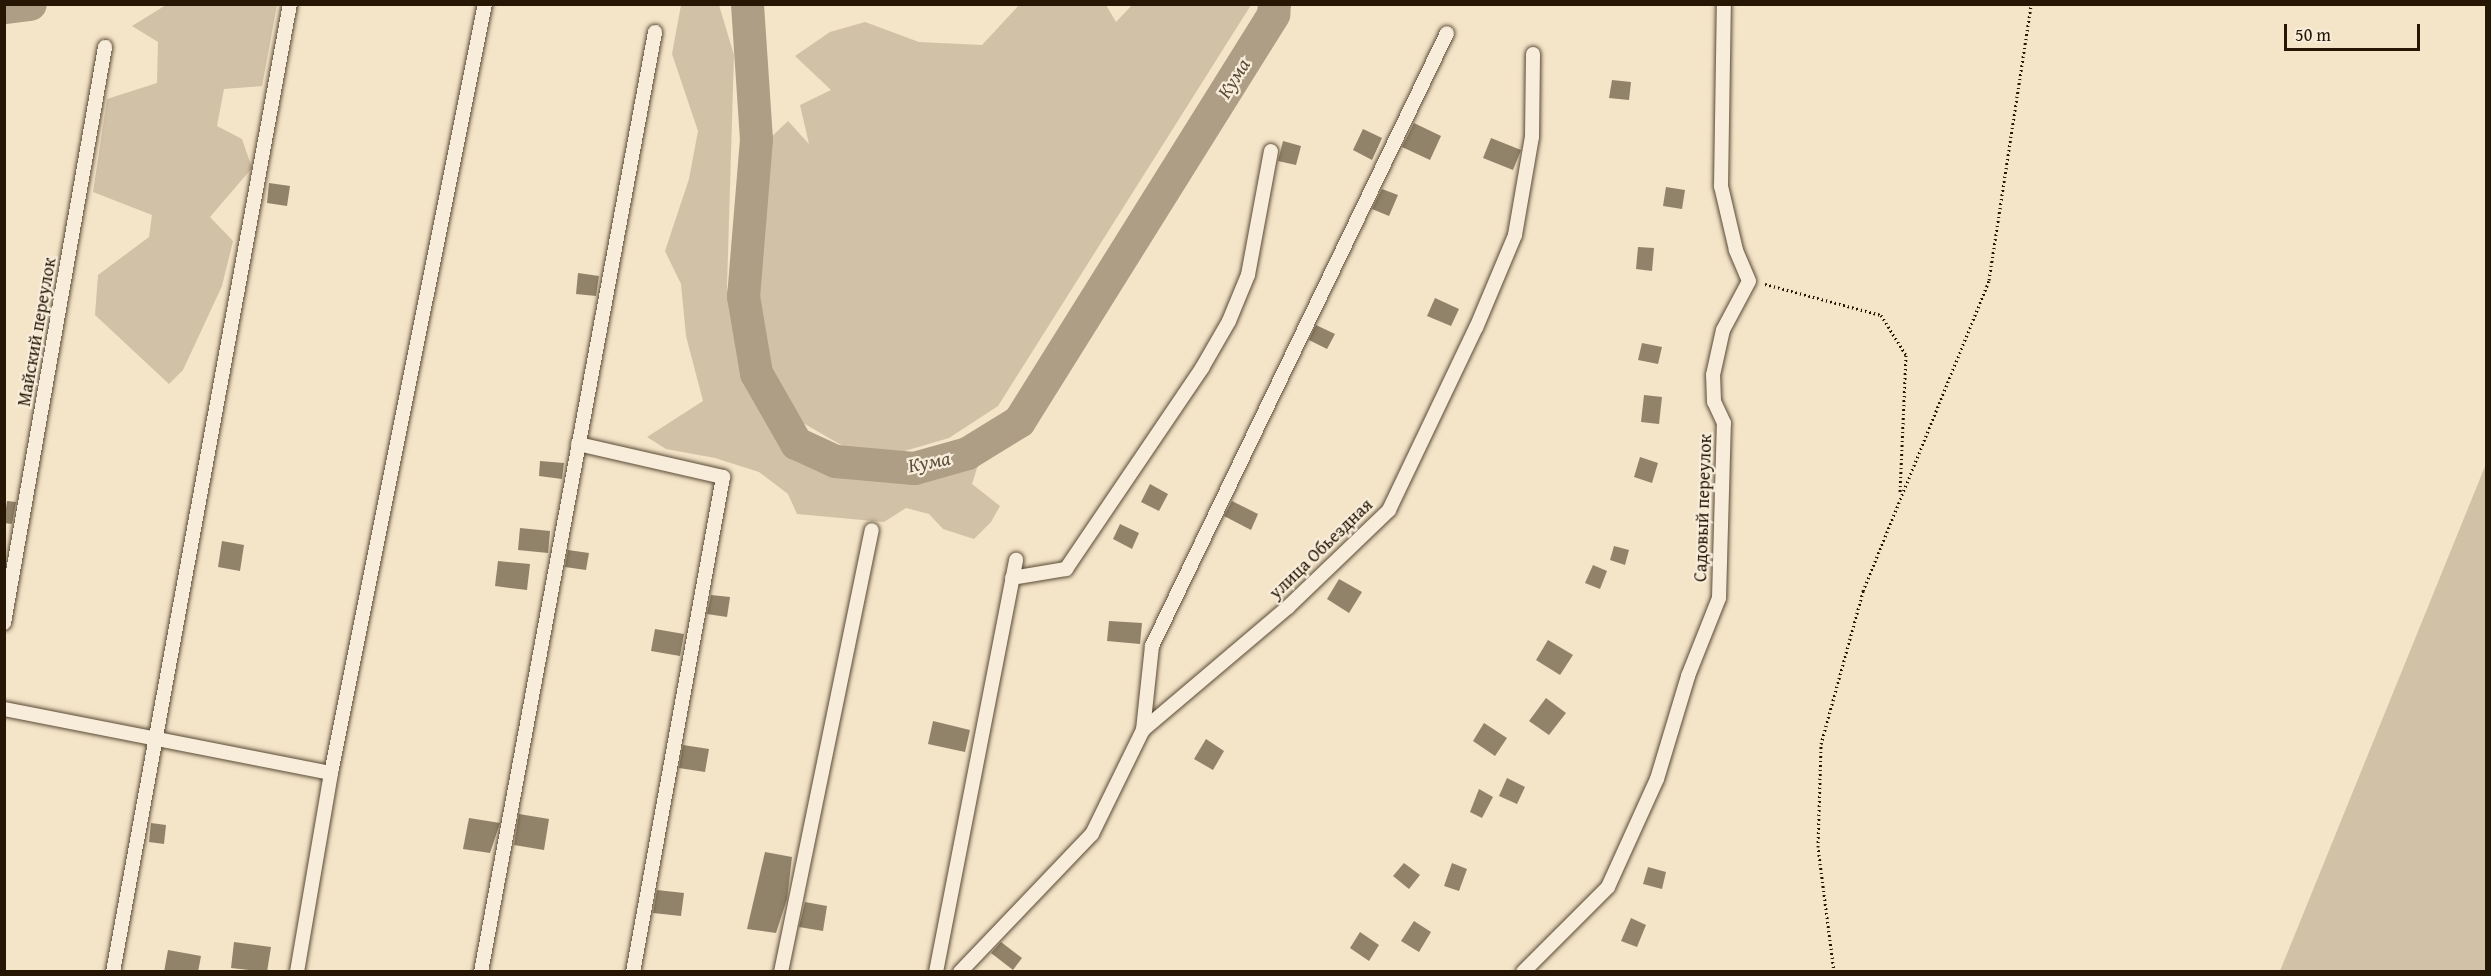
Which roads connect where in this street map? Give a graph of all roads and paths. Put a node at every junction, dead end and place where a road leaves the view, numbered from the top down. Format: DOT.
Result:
graph roads {
  1 [pos="290,4"];
  2 [pos="485,4"];
  3 [pos="1724,4"];
  4 [pos="2031,4"];
  5 [pos="654,32"];
  6 [pos="1447,33"];
  7 [pos="105,46"];
  8 [pos="1533,54"];
  9 [pos="1271,151"];
  10 [pos="1749,281"];
  11 [pos="578,444"];
  12 [pos="1900,495"];
  13 [pos="872,530"];
  14 [pos="1016,560"];
  15 [pos="1012,578"];
  16 [pos="4,623"];
  17 [pos="4,709"];
  18 [pos="1143,730"];
  19 [pos="157,739"];
  20 [pos="331,772"];
  21 [pos="113,972"];
  22 [pos="297,972"];
  23 [pos="481,972"];
  24 [pos="633,972"];
  25 [pos="781,972"];
  26 [pos="936,972"];
  27 [pos="960,972"];
  28 [pos="1523,972"];
  29 [pos="1834,972"];
  1 -- 19 [label="street"];
  2 -- 20 [label="street"];
  3 -- 10 [label="street"];
  4 -- 12 [label="path"];
  5 -- 11 [label="street"];
  6 -- 18 [label="street"];
  7 -- 16 [label="street, Майский переулок"];
  8 -- 18 [label="street, улица Обьездная"];
  9 -- 15 [label="street"];
  10 -- 12 [label="path"];
  10 -- 28 [label="street, Садовый переулок"];
  11 -- 23 [label="street"];
  11 -- 24 [label="street"];
  12 -- 29 [label="path"];
  13 -- 25 [label="street"];
  14 -- 15 [label="street"];
  15 -- 26 [label="street"];
  17 -- 19 [label="street"];
  18 -- 27 [label="street, улица Обьездная"];
  19 -- 20 [label="street"];
  19 -- 21 [label="street"];
  20 -- 22 [label="street"];
}
